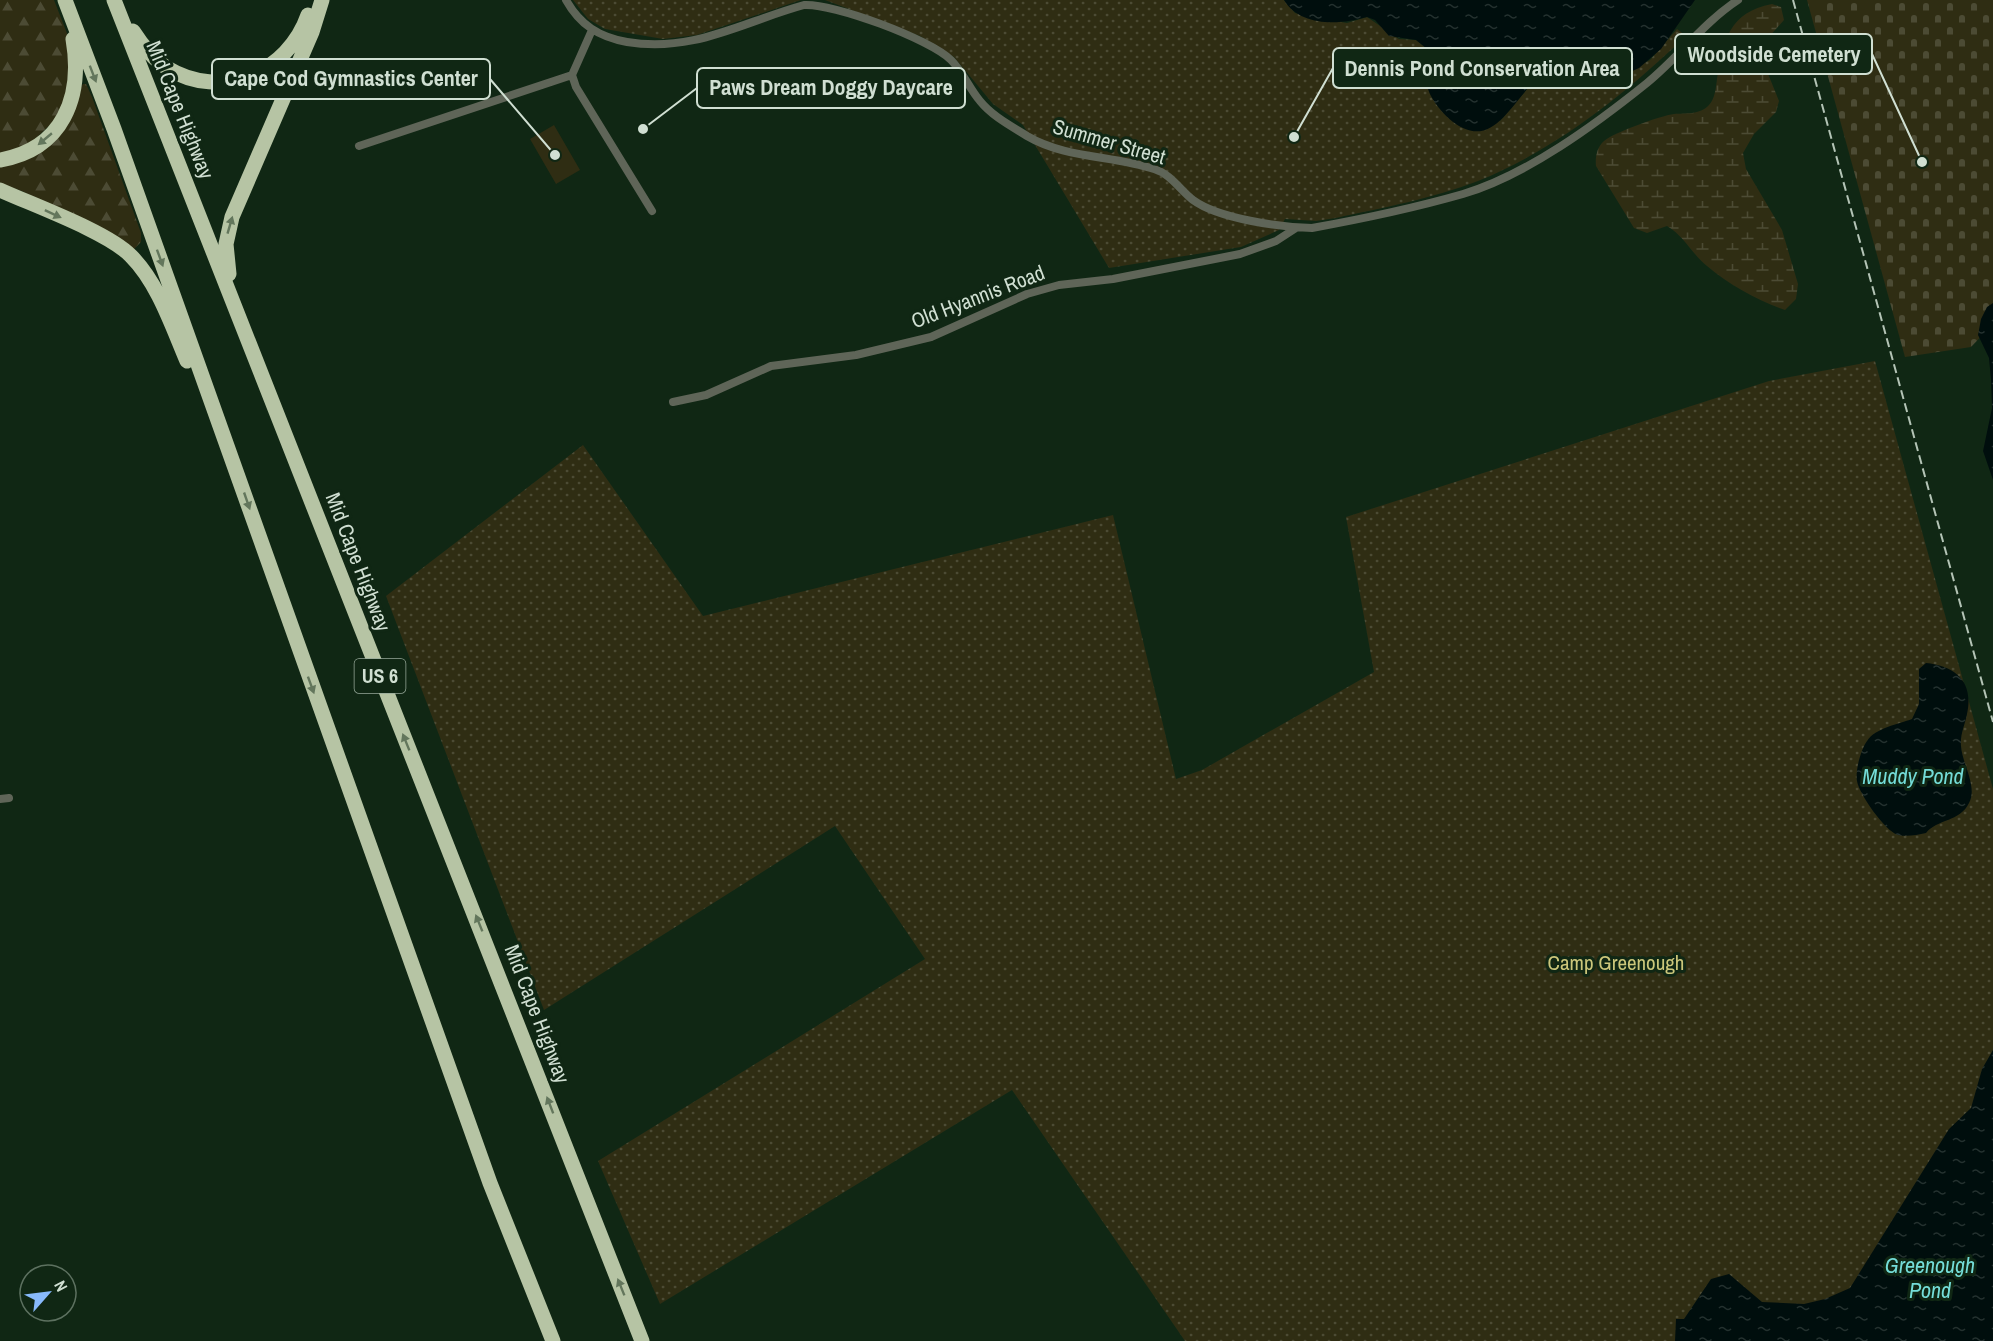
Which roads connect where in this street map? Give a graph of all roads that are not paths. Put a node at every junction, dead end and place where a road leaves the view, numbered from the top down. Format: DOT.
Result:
graph roads {
  1 [pos="311,0"];
  2 [pos="322,0"];
  3 [pos="566,0"];
  4 [pos="1738,0"];
  5 [pos="67,3"];
  6 [pos="116,6"];
  7 [pos="591,30"];
  8 [pos="572,75"];
  9 [pos="359,146"];
  10 [pos="0,160"];
  11 [pos="0,190"];
  12 [pos="652,212"];
  13 [pos="1296,228"];
  14 [pos="235,303"];
  15 [pos="673,402"];
  16 [pos="234,466"];
  17 [pos="553,1341"];
  18 [pos="642,1341"];
  1 -- 6 [label="highway"];
  14 -- 2 [label="highway, one-way"];
  3 -- 7 [label="street"];
  4 -- 13 [label="street, Summer Street"];
  5 -- 10 [label="highway, one-way"];
  5 -- 16 [label="highway, one-way"];
  6 -- 14 [label="highway, Mid Cape Highway / US 6"];
  7 -- 8 [label="street"];
  7 -- 13 [label="street, Summer Street"];
  8 -- 9 [label="street"];
  8 -- 12 [label="street"];
  11 -- 16 [label="highway, one-way"];
  13 -- 15 [label="street, Old Hyannis Road"];
  18 -- 14 [label="highway, Mid Cape Highway / US 6, one-way"];
  16 -- 17 [label="highway, one-way"];
}
